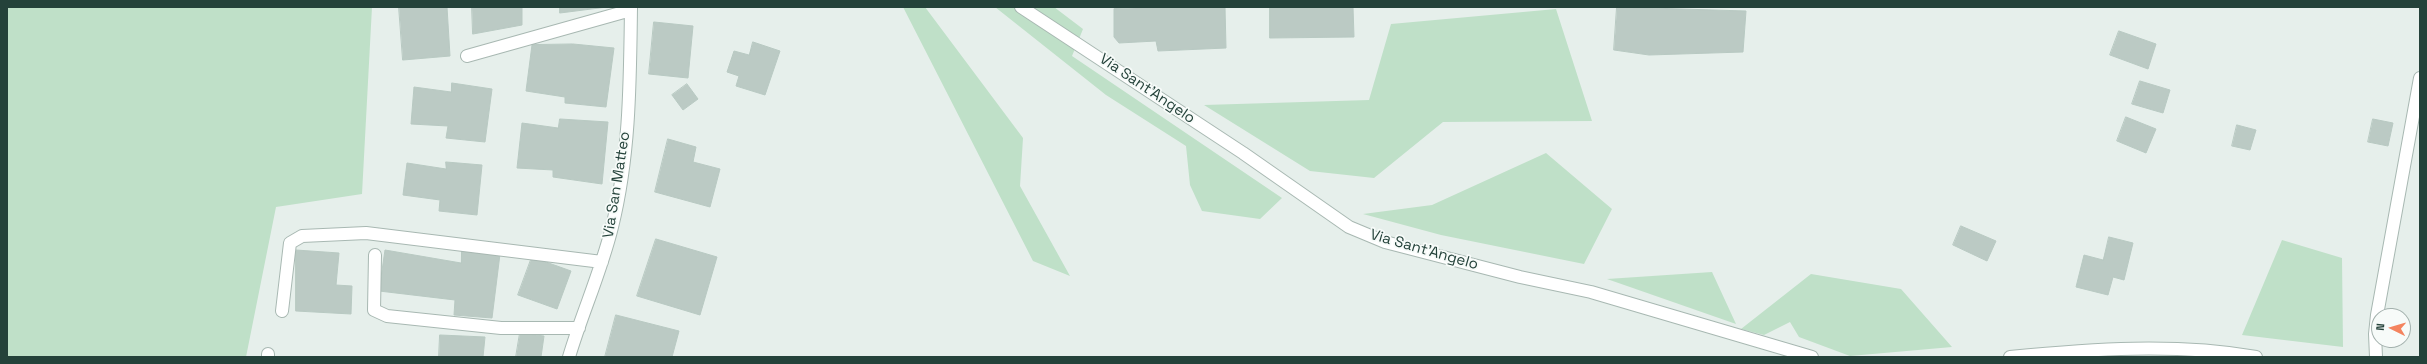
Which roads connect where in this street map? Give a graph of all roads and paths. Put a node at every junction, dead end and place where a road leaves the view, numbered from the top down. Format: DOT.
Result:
graph roads {
  1 [pos="1021,7"];
  2 [pos="631,8"];
  3 [pos="467,56"];
  4 [pos="2420,78"];
  5 [pos="375,255"];
  6 [pos="602,262"];
  7 [pos="282,311"];
  8 [pos="579,328"];
  9 [pos="569,357"];
  10 [pos="1812,357"];
  11 [pos="2010,357"];
  12 [pos="2256,357"];
  13 [pos="2376,357"];
  1 -- 10 [label="street, Via Sant'Angelo"];
  2 -- 3 [label="street"];
  2 -- 6 [label="street, Via San Matteo"];
  4 -- 13 [label="street"];
  5 -- 8 [label="street"];
  6 -- 7 [label="street"];
  6 -- 8 [label="street, Via San Matteo"];
  8 -- 9 [label="street, Via San Matteo"];
  11 -- 12 [label="street"];
}
